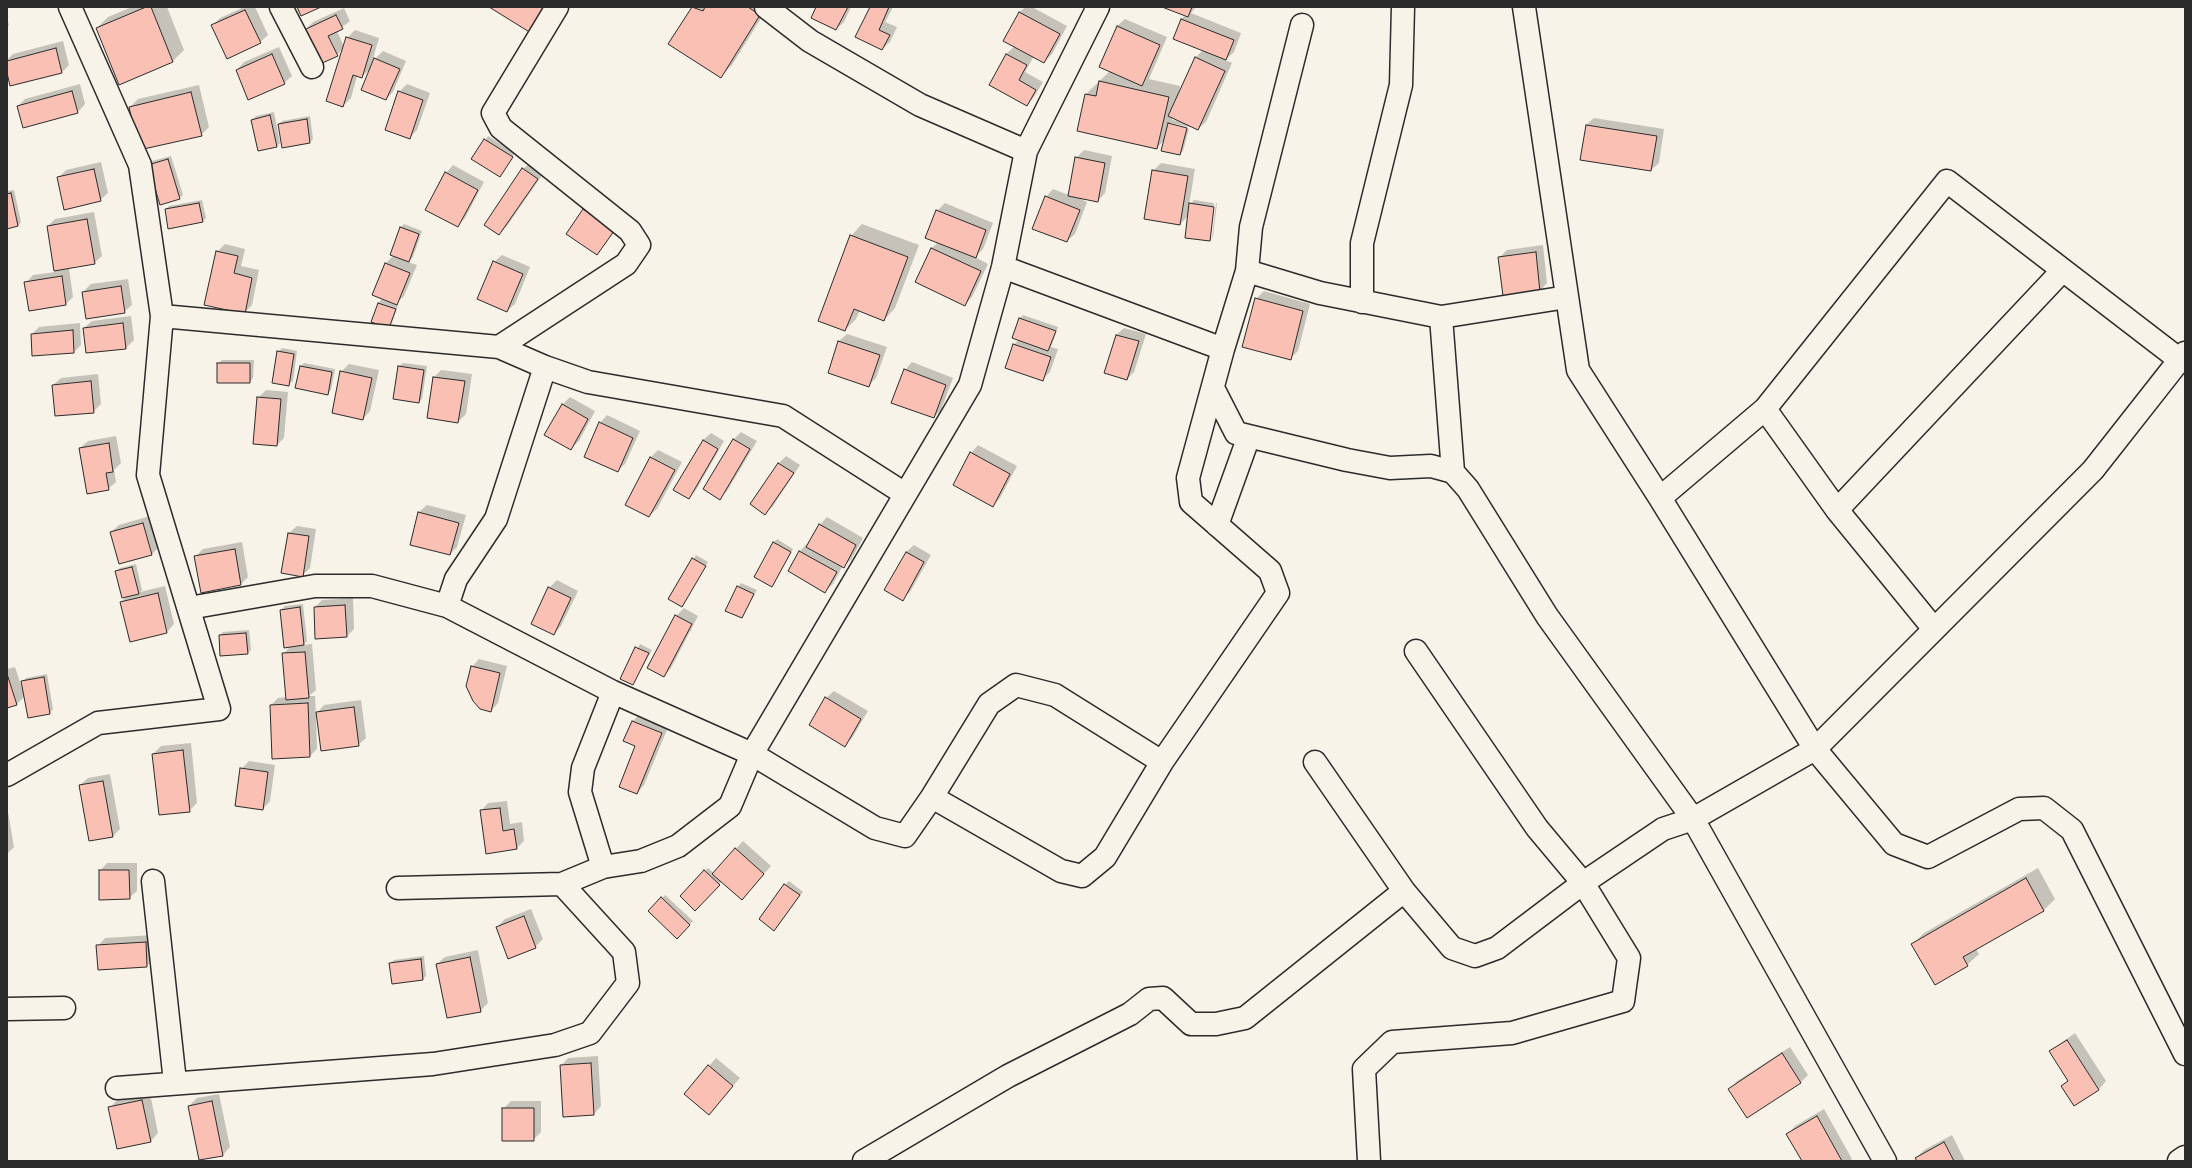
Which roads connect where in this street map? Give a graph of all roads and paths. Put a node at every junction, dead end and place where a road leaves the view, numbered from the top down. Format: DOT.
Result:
graph roads {
  1 [pos="70,7"];
  2 [pos="282,7"];
  3 [pos="557,7"];
  4 [pos="766,7"];
  5 [pos="1098,7"];
  6 [pos="1403,7"];
  7 [pos="1524,7"];
  8 [pos="1302,25"];
  9 [pos="312,67"];
  10 [pos="1026,151"];
  11 [pos="1003,266"];
  12 [pos="2063,270"];
  13 [pos="1246,271"];
  14 [pos="1567,297"];
  15 [pos="1362,302"];
  16 [pos="162,316"];
  17 [pos="1441,317"];
  18 [pos="499,347"];
  19 [pos="1223,349"];
  20 [pos="2183,357"];
  21 [pos="545,366"];
  22 [pos="1213,388"];
  23 [pos="1765,409"];
  24 [pos="1249,436"];
  25 [pos="1453,472"];
  26 [pos="905,494"];
  27 [pos="1660,498"];
  28 [pos="1837,510"];
  29 [pos="1217,525"];
  30 [pos="447,606"];
  31 [pos="189,608"];
  32 [pos="1934,629"];
  33 [pos="1416,651"];
  34 [pos="613,692"];
  35 [pos="1814,749"];
  36 [pos="752,754"];
  37 [pos="1162,762"];
  38 [pos="1315,762"];
  39 [pos="7,775"];
  40 [pos="932,797"];
  41 [pos="1693,819"];
  42 [pos="603,867"];
  43 [pos="153,881"];
  44 [pos="1583,883"];
  45 [pos="562,884"];
  46 [pos="398,888"];
  47 [pos="1404,891"];
  48 [pos="64,1008"];
  49 [pos="7,1009"];
  50 [pos="2185,1054"];
  51 [pos="175,1082"];
  52 [pos="117,1088"];
  53 [pos="2185,1157"];
  54 [pos="864,1161"];
  55 [pos="1369,1161"];
  56 [pos="1885,1161"];
  57 [pos="2179,1161"];
  1 -- 16 [label="street"];
  2 -- 9 [label="street"];
  3 -- 18 [label="street"];
  4 -- 10 [label="street"];
  5 -- 10 [label="street"];
  6 -- 15 [label="street"];
  7 -- 14 [label="street"];
  8 -- 13 [label="street"];
  10 -- 11 [label="street"];
  11 -- 19 [label="street"];
  11 -- 26 [label="street"];
  12 -- 20 [label="street"];
  12 -- 23 [label="street"];
  12 -- 28 [label="street"];
  13 -- 15 [label="street"];
  13 -- 19 [label="street"];
  14 -- 17 [label="street"];
  14 -- 27 [label="street"];
  15 -- 17 [label="street"];
  16 -- 18 [label="street"];
  16 -- 31 [label="street"];
  17 -- 25 [label="street"];
  18 -- 21 [label="street"];
  19 -- 22 [label="street"];
  20 -- 32 [label="street"];
  21 -- 26 [label="street"];
  21 -- 30 [label="street"];
  22 -- 24 [label="street"];
  22 -- 29 [label="street"];
  23 -- 27 [label="street"];
  23 -- 28 [label="street"];
  24 -- 25 [label="street"];
  24 -- 29 [label="street"];
  25 -- 41 [label="street"];
  26 -- 36 [label="street"];
  27 -- 35 [label="street"];
  28 -- 32 [label="street"];
  29 -- 37 [label="street"];
  30 -- 31 [label="street"];
  30 -- 34 [label="street"];
  31 -- 39 [label="street"];
  32 -- 35 [label="street"];
  33 -- 44 [label="street"];
  34 -- 36 [label="street"];
  34 -- 42 [label="street"];
  35 -- 41 [label="street"];
  35 -- 50 [label="street"];
  36 -- 40 [label="street"];
  36 -- 42 [label="street"];
  37 -- 40 [label="street"];
  37 -- 40 [label="street"];
  38 -- 47 [label="street"];
  41 -- 44 [label="street"];
  41 -- 56 [label="street"];
  42 -- 45 [label="street"];
  43 -- 51 [label="street"];
  44 -- 47 [label="street"];
  44 -- 55 [label="street"];
  45 -- 46 [label="street"];
  45 -- 51 [label="street"];
  47 -- 54 [label="street"];
  48 -- 49 [label="street"];
  51 -- 52 [label="street"];
  53 -- 57 [label="street"];
}
